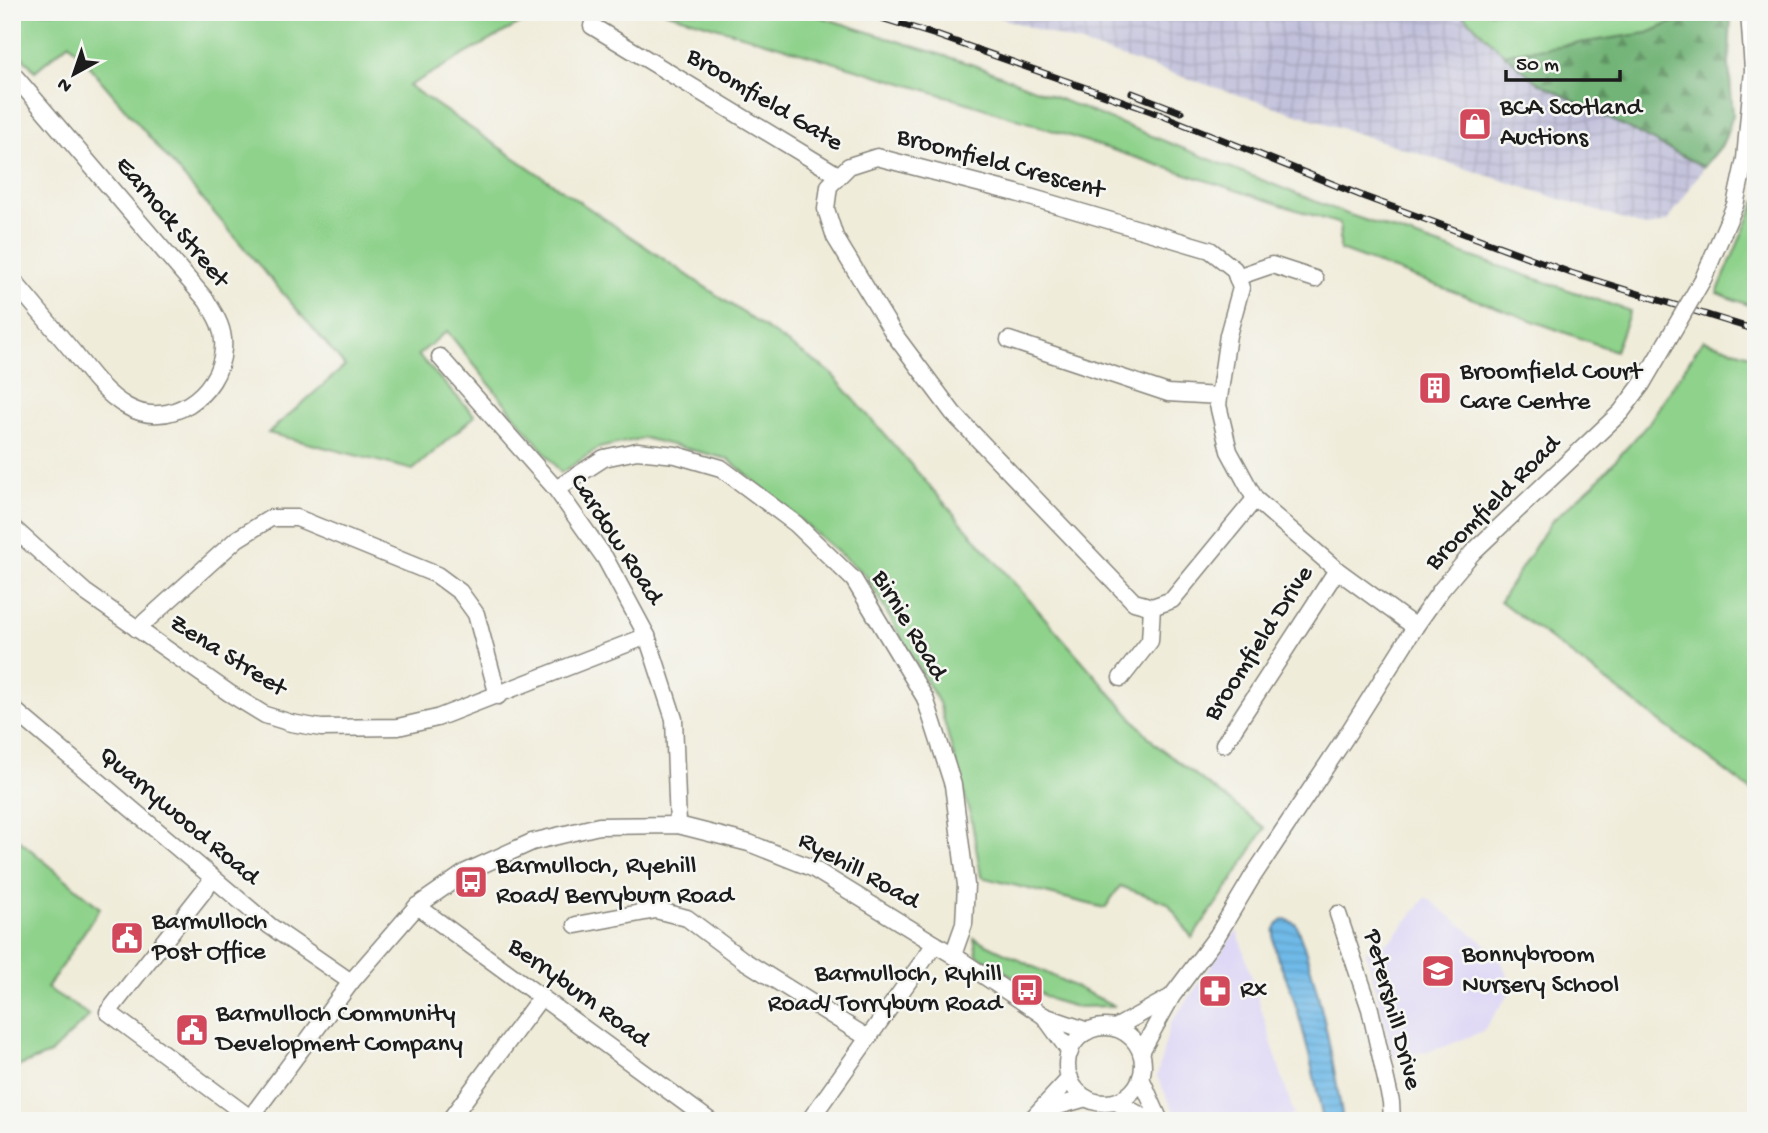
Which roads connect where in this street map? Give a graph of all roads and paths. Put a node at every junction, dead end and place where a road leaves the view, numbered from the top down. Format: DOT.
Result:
graph roads {
  1 [pos="1749,12"];
  2 [pos="592,26"];
  3 [pos="12,73"];
  4 [pos="838,175"];
  5 [pos="1237,277"];
  6 [pos="12,279"];
  7 [pos="1315,279"];
  8 [pos="1009,340"];
  9 [pos="440,357"];
  10 [pos="1219,396"];
  11 [pos="555,489"];
  12 [pos="1255,499"];
  13 [pos="12,527"];
  14 [pos="1337,570"];
  15 [pos="1152,607"];
  16 [pos="1415,627"];
  17 [pos="137,629"];
  18 [pos="647,636"];
  19 [pos="1121,678"];
  20 [pos="498,696"];
  21 [pos="12,709"];
  22 [pos="1224,744"];
  23 [pos="678,825"];
  24 [pos="213,879"];
  25 [pos="417,906"];
  26 [pos="1338,914"];
  27 [pos="576,925"];
  28 [pos="935,944"];
  29 [pos="953,955"];
  30 [pos="351,982"];
  31 [pos="1171,996"];
  32 [pos="541,997"];
  33 [pos="1044,1016"];
  34 [pos="1115,1028"];
  35 [pos="1088,1031"];
  36 [pos="868,1038"];
  37 [pos="1070,1052"];
  38 [pos="1141,1052"];
  39 [pos="1070,1078"];
  40 [pos="1142,1078"];
  41 [pos="1086,1098"];
  42 [pos="1116,1102"];
  43 [pos="1034,1116"];
  44 [pos="249,1119"];
  45 [pos="449,1121"];
  46 [pos="710,1121"];
  47 [pos="809,1121"];
  48 [pos="1151,1121"];
  49 [pos="1160,1121"];
  50 [pos="1392,1121"];
  1 -- 16 [label="street, Broomfield Road, bridge"];
  2 -- 4 [label="street, Broomfield Gate"];
  3 -- 6 [label="street, Earnock Street"];
  4 -- 5 [label="street, Broomfield Crescent"];
  4 -- 15 [label="street"];
  5 -- 7 [label="street"];
  5 -- 10 [label="street"];
  8 -- 10 [label="street"];
  9 -- 11 [label="street, Cardow Road"];
  10 -- 12 [label="street"];
  11 -- 18 [label="street, Cardow Road"];
  11 -- 29 [label="street, Birnie Road"];
  12 -- 14 [label="street"];
  12 -- 15 [label="street"];
  13 -- 17 [label="street, Zena Street"];
  14 -- 16 [label="street"];
  14 -- 22 [label="street, Broomfield Drive"];
  15 -- 19 [label="street"];
  16 -- 31 [label="street, Broomfield Road"];
  17 -- 20 [label="street, Zena Street"];
  17 -- 20 [label="street"];
  18 -- 20 [label="street, Zena Street"];
  18 -- 23 [label="street, Cardow Road"];
  21 -- 24 [label="street, Quarrywood Road"];
  23 -- 25 [label="street, Ryehill Road"];
  23 -- 28 [label="street, Ryehill Road"];
  24 -- 30 [label="street, Quarrywood Road"];
  24 -- 44 [label="street"];
  25 -- 30 [label="street, Ryehill Road"];
  25 -- 32 [label="street, Berryburn Road"];
  26 -- 50 [label="street, Petershill Drive"];
  27 -- 36 [label="street"];
  28 -- 29 [label="street, Ryehill Road"];
  28 -- 36 [label="street"];
  29 -- 33 [label="street, Ryehill Road"];
  30 -- 44 [label="street, Ryehill Road"];
  31 -- 34 [label="street, Broomfield Road"];
  31 -- 38 [label="street, Broomfield Road"];
  32 -- 45 [label="street"];
  32 -- 46 [label="street, Berryburn Road"];
  33 -- 35 [label="street, Ryehill Road"];
  33 -- 37 [label="street, Ryehill Road"];
  34 -- 35 [label="street"];
  34 -- 38 [label="street"];
  35 -- 37 [label="street"];
  36 -- 47 [label="street"];
  37 -- 39 [label="street"];
  38 -- 40 [label="street"];
  39 -- 41 [label="street"];
  39 -- 43 [label="street"];
  40 -- 42 [label="street"];
  40 -- 49 [label="street"];
  41 -- 42 [label="street"];
  41 -- 43 [label="street"];
  42 -- 48 [label="street"];
}
